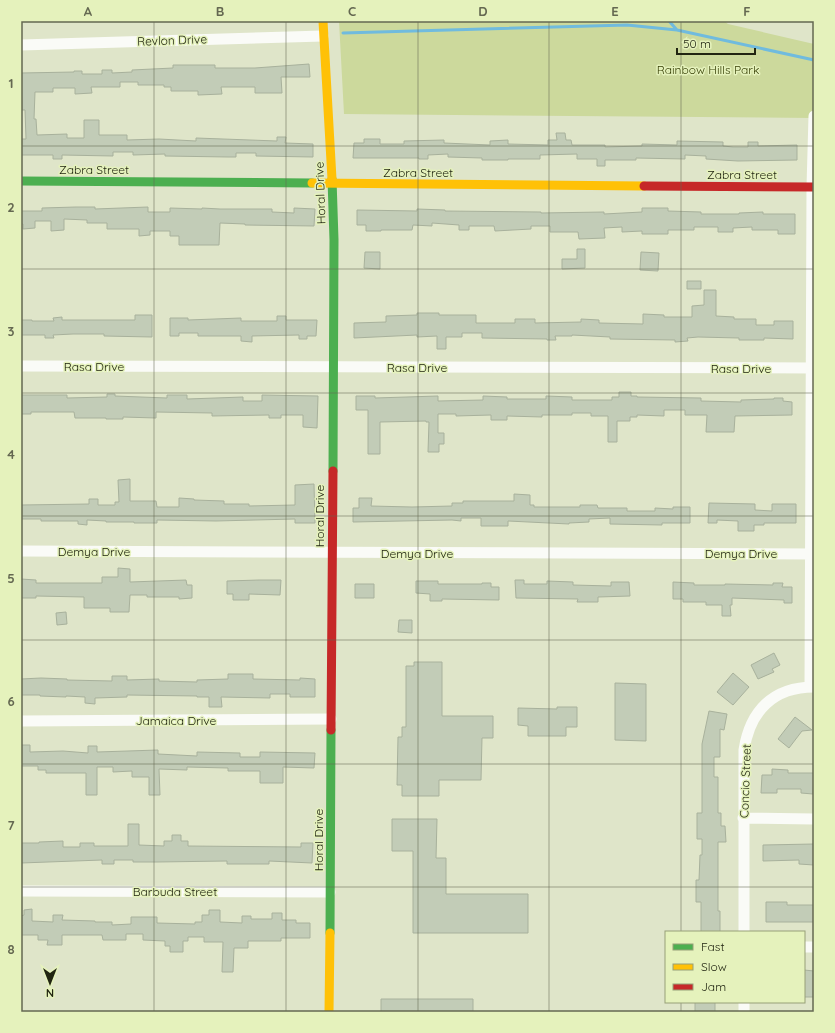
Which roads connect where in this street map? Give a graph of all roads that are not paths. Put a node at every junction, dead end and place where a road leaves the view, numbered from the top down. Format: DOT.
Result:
graph roads {
  1 [pos="323,21"];
  2 [pos="323,36"];
  3 [pos="21,45"];
  4 [pos="814,116"];
  5 [pos="21,181"];
  6 [pos="332,183"];
  7 [pos="813,187"];
  8 [pos="21,366"];
  9 [pos="333,367"];
  10 [pos="813,368"];
  11 [pos="21,551"];
  12 [pos="331,552"];
  13 [pos="812,554"];
  14 [pos="812,687"];
  15 [pos="331,719"];
  16 [pos="21,721"];
  17 [pos="743,818"];
  18 [pos="814,819"];
  19 [pos="21,891"];
  20 [pos="330,892"];
  21 [pos="744,931"];
  22 [pos="329,1012"];
  1 -- 2 [label="street, Horal Drive"];
  2 -- 3 [label="street, Revlon Drive"];
  2 -- 6 [label="street, Horal Drive"];
  4 -- 7 [label="street, Concio Street"];
  5 -- 6 [label="street, Zabra Street"];
  6 -- 7 [label="street, Zabra Street"];
  6 -- 9 [label="street, Horal Drive"];
  7 -- 10 [label="street, Concio Street"];
  8 -- 9 [label="street, Rasa Drive"];
  9 -- 10 [label="street, Rasa Drive"];
  9 -- 12 [label="street, Horal Drive"];
  10 -- 13 [label="street, Concio Street"];
  11 -- 12 [label="street, Demya Drive"];
  12 -- 13 [label="street, Demya Drive"];
  12 -- 15 [label="street, Horal Drive"];
  13 -- 14 [label="street, Concio Street"];
  14 -- 17 [label="street, Concio Street"];
  15 -- 16 [label="street, Jamaica Drive"];
  15 -- 20 [label="street, Horal Drive"];
  17 -- 18 [label="street"];
  17 -- 21 [label="street, Concio Street"];
  19 -- 20 [label="street, Barbuda Street"];
  20 -- 22 [label="street, Horal Drive"];
}
